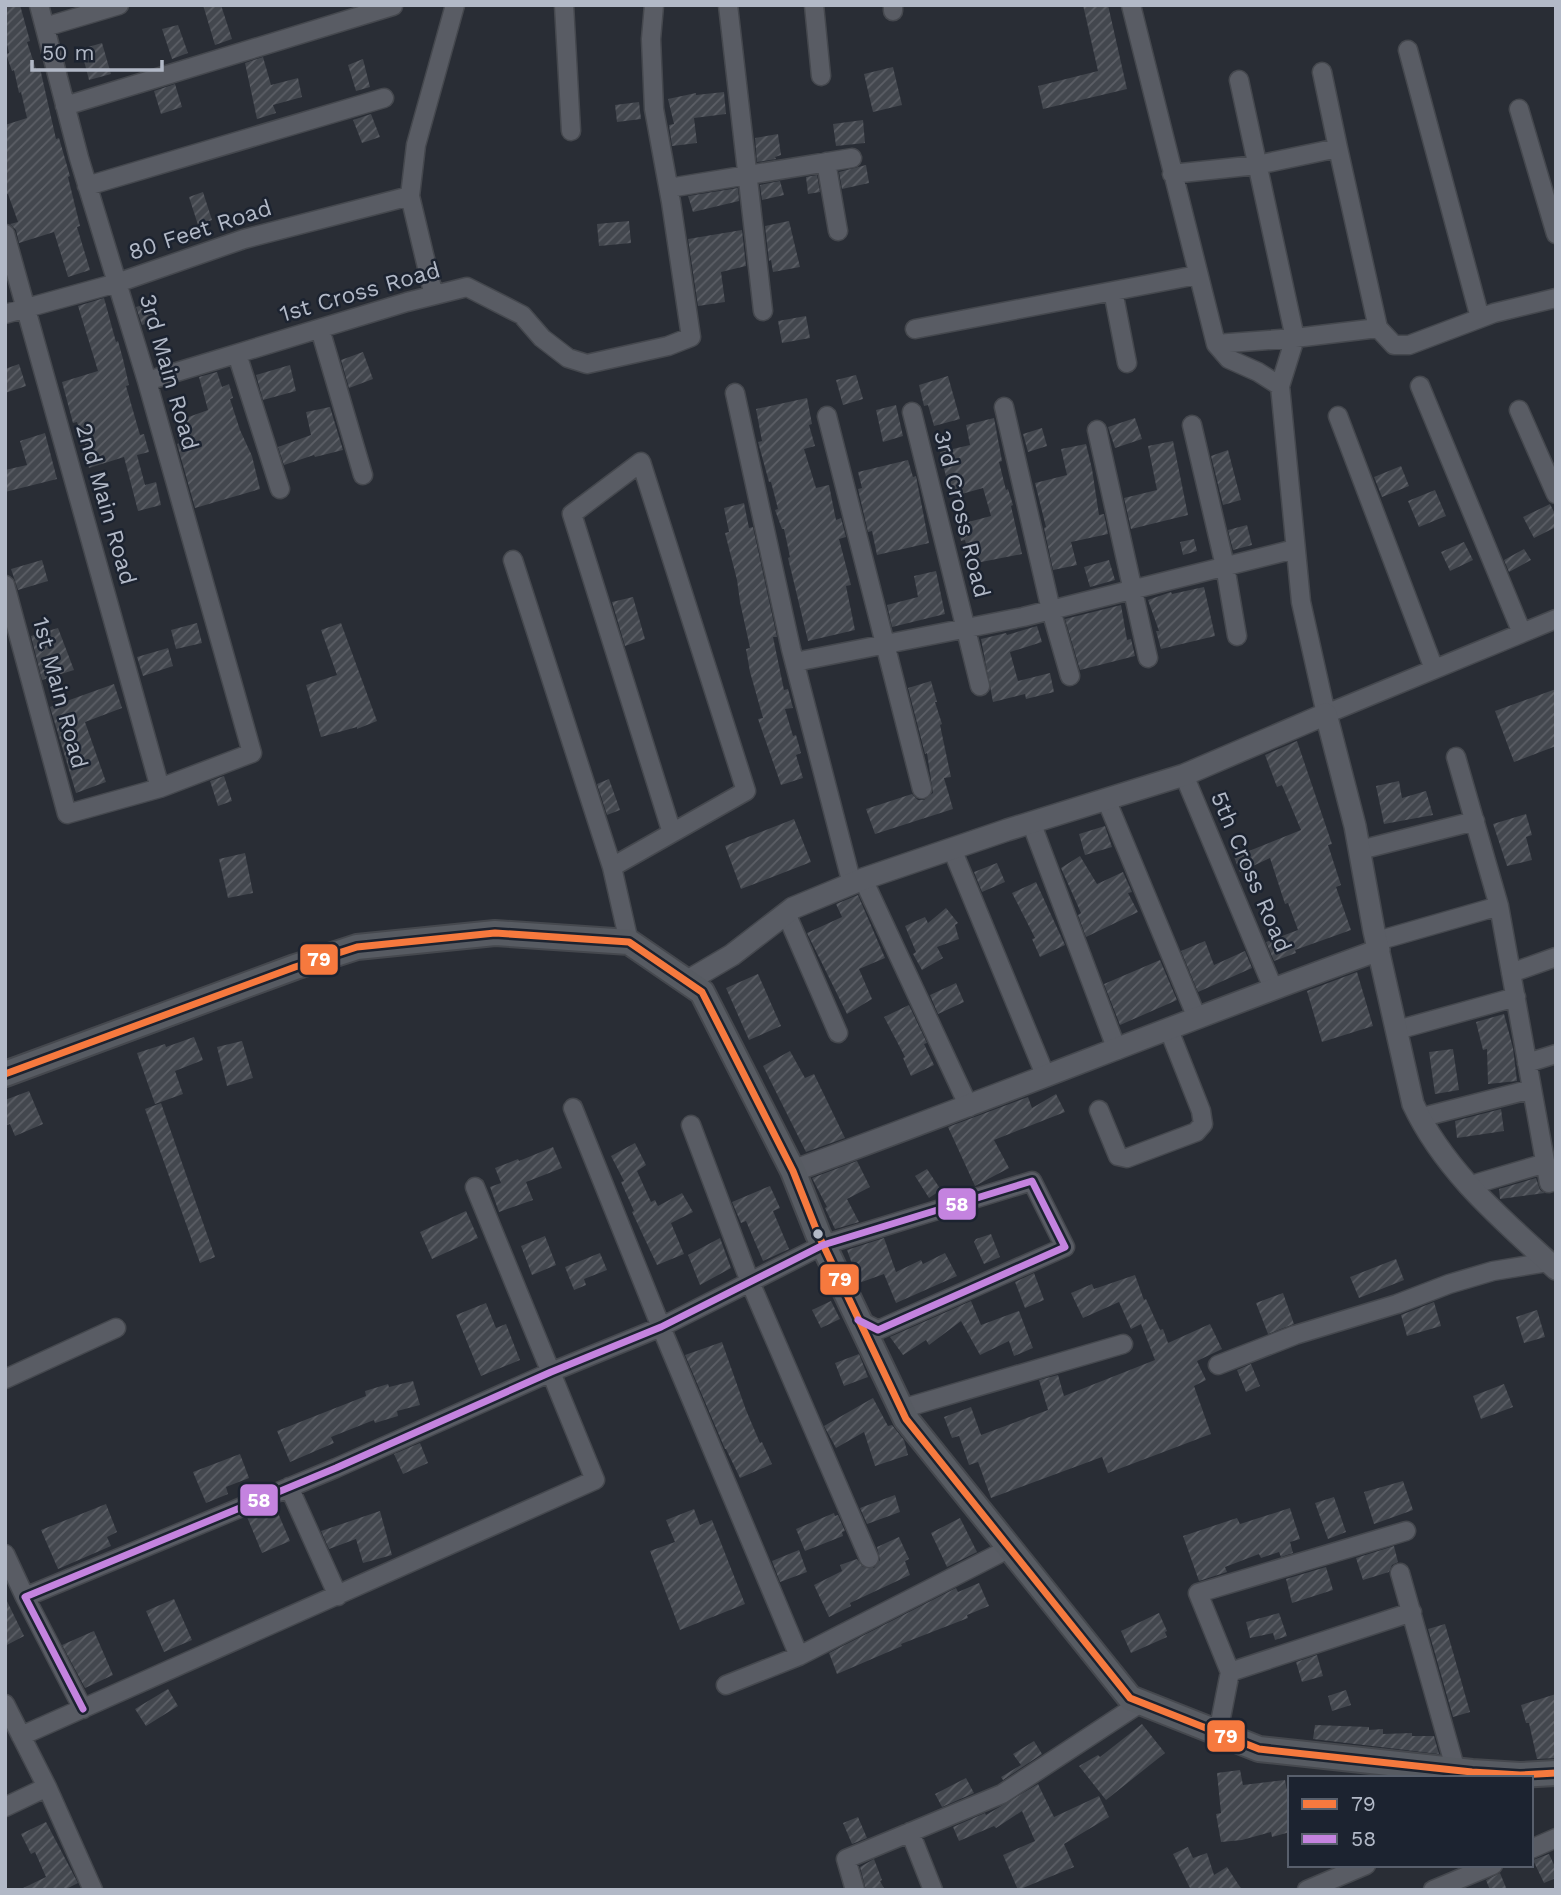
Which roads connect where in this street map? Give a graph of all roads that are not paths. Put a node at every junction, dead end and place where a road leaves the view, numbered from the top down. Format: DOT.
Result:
graph roads {
  1 [pos="39,5"];
  2 [pos="119,5"];
  3 [pos="455,5"];
  4 [pos="564,5"];
  5 [pos="654,5"];
  6 [pos="729,5"];
  7 [pos="814,5"];
  8 [pos="1130,5"];
  9 [pos="393,6"];
  10 [pos="45,27"];
  11 [pos="1408,50"];
  12 [pos="1322,72"];
  13 [pos="821,76"];
  14 [pos="1239,80"];
  15 [pos="384,98"];
  16 [pos="65,106"];
  17 [pos="1519,109"];
  18 [pos="571,131"];
  19 [pos="1338,148"];
  20 [pos="852,158"];
  21 [pos="826,162"];
  22 [pos="1257,165"];
  23 [pos="747,173"];
  24 [pos="1171,174"];
  25 [pos="87,186"];
  26 [pos="669,188"];
  27 [pos="410,196"];
  28 [pos="838,231"];
  29 [pos="5,234"];
  30 [pos="1556,234"];
  31 [pos="1197,275"];
  32 [pos="117,282"];
  33 [pos="432,288"];
  34 [pos="1113,291"];
  35 [pos="1556,298"];
  36 [pos="26,308"];
  37 [pos="763,311"];
  38 [pos="5,313"];
  39 [pos="1480,318"];
  40 [pos="1378,328"];
  41 [pos="320,329"];
  42 [pos="915,329"];
  43 [pos="1296,338"];
  44 [pos="1216,344"];
  45 [pos="237,354"];
  46 [pos="1127,363"];
  47 [pos="146,381"];
  48 [pos="1280,386"];
  49 [pos="1420,386"];
  50 [pos="735,393"];
  51 [pos="1004,407"];
  52 [pos="1519,410"];
  53 [pos="912,412"];
  54 [pos="827,416"];
  55 [pos="1338,416"];
  56 [pos="1192,425"];
  57 [pos="1097,430"];
  58 [pos="363,475"];
  59 [pos="279,489"];
  60 [pos="1556,494"];
  61 [pos="1295,549"];
  62 [pos="513,561"];
  63 [pos="1225,566"];
  64 [pos="5,586"];
  65 [pos="1131,590"];
  66 [pos="1051,610"];
  67 [pos="1556,619"];
  68 [pos="965,629"];
  69 [pos="1522,633"];
  70 [pos="1237,636"];
  71 [pos="884,645"];
  72 [pos="1148,658"];
  73 [pos="795,662"];
  74 [pos="1434,669"];
  75 [pos="1070,676"];
  76 [pos="979,686"];
  77 [pos="1326,714"];
  78 [pos="1456,757"];
  79 [pos="1184,775"];
  80 [pos="160,788"];
  81 [pos="922,789"];
  82 [pos="1106,799"];
  83 [pos="1475,821"];
  84 [pos="1031,822"];
  85 [pos="672,833"];
  86 [pos="952,849"];
  87 [pos="1360,850"];
  88 [pos="611,867"];
  89 [pos="858,881"];
  90 [pos="1499,906"];
  91 [pos="786,913"];
  92 [pos="629,942"];
  93 [pos="1378,945"];
  94 [pos="1556,957"];
  95 [pos="1511,973"];
  96 [pos="687,982"];
  97 [pos="1273,988"];
  98 [pos="1516,997"];
  99 [pos="1197,1018"];
  100 [pos="1169,1030"];
  101 [pos="1398,1030"];
  102 [pos="838,1033"];
  103 [pos="1117,1050"];
  104 [pos="1556,1054"];
  105 [pos="1528,1063"];
  106 [pos="5,1074"];
  107 [pos="1046,1077"];
  108 [pos="1532,1090"];
  109 [pos="969,1107"];
  110 [pos="573,1108"];
  111 [pos="1098,1110"];
  112 [pos="1419,1118"];
  113 [pos="691,1125"];
  114 [pos="1546,1163"];
  115 [pos="793,1171"];
  116 [pos="1549,1183"];
  117 [pos="1468,1186"];
  118 [pos="475,1187"];
  119 [pos="822,1245"];
  120 [pos="1552,1266"];
  121 [pos="750,1282"];
  122 [pos="858,1320"];
  123 [pos="661,1327"];
  124 [pos="116,1328"];
  125 [pos="1123,1344"];
  126 [pos="1219,1365"];
  127 [pos="551,1372"];
  128 [pos="5,1379"];
  129 [pos="901,1409"];
  130 [pos="289,1487"];
  131 [pos="1406,1531"];
  132 [pos="1010,1548"];
  133 [pos="5,1554"];
  134 [pos="869,1558"];
  135 [pos="1400,1573"];
  136 [pos="338,1596"];
  137 [pos="26,1597"];
  138 [pos="1412,1612"];
  139 [pos="799,1656"];
  140 [pos="1230,1672"];
  141 [pos="726,1685"];
  142 [pos="1142,1702"];
  143 [pos="5,1704"];
  144 [pos="83,1709"];
  145 [pos="1217,1733"];
  146 [pos="21,1736"];
  147 [pos="1456,1771"];
  148 [pos="1556,1773"];
  149 [pos="1508,1776"];
  150 [pos="1528,1776"];
  151 [pos="47,1787"];
  152 [pos="5,1807"];
  153 [pos="910,1832"];
  154 [pos="1556,1838"];
  155 [pos="1533,1848"];
  156 [pos="1361,1867"];
  157 [pos="1488,1867"];
  158 [pos="93,1890"];
  159 [pos="855,1890"];
  160 [pos="933,1890"];
  161 [pos="1307,1890"];
  162 [pos="1433,1890"];
  1 -- 10 [label="street, 3rd Main Road"];
  2 -- 10 [label="street"];
  3 -- 27 [label="street"];
  4 -- 18 [label="street"];
  5 -- 26 [label="street, 1st Cross Road"];
  6 -- 23 [label="street"];
  7 -- 13 [label="street"];
  8 -- 24 [label="street"];
  9 -- 16 [label="street"];
  10 -- 16 [label="street, 3rd Main Road"];
  11 -- 39 [label="street"];
  12 -- 19 [label="street"];
  14 -- 22 [label="street"];
  15 -- 25 [label="street"];
  16 -- 25 [label="street, 3rd Main Road"];
  17 -- 30 [label="street"];
  19 -- 22 [label="street"];
  19 -- 40 [label="street"];
  20 -- 21 [label="street"];
  21 -- 23 [label="street"];
  21 -- 28 [label="street"];
  22 -- 24 [label="street"];
  22 -- 43 [label="street"];
  23 -- 26 [label="street"];
  23 -- 37 [label="street"];
  24 -- 31 [label="street"];
  25 -- 32 [label="street, 3rd Main Road"];
  26 -- 41 [label="street, 1st Cross Road"];
  27 -- 32 [label="street, 80 Feet Road"];
  27 -- 33 [label="street"];
  29 -- 36 [label="street, 2nd Main Road"];
  31 -- 34 [label="street"];
  31 -- 44 [label="street"];
  32 -- 36 [label="street, 80 Feet Road"];
  32 -- 47 [label="street, 3rd Main Road"];
  34 -- 42 [label="street"];
  34 -- 46 [label="street"];
  35 -- 39 [label="street"];
  36 -- 38 [label="street, 80 Feet Road"];
  36 -- 80 [label="street, 2nd Main Road"];
  39 -- 40 [label="street"];
  40 -- 43 [label="street"];
  41 -- 45 [label="street, 1st Cross Road"];
  41 -- 58 [label="street"];
  43 -- 44 [label="street"];
  43 -- 48 [label="street"];
  44 -- 48 [label="street"];
  45 -- 47 [label="street, 1st Cross Road"];
  45 -- 59 [label="street"];
  47 -- 80 [label="street, 3rd Main Road"];
  48 -- 61 [label="street"];
  49 -- 69 [label="street"];
  50 -- 73 [label="street"];
  51 -- 66 [label="street"];
  52 -- 60 [label="street"];
  53 -- 68 [label="street, 3rd Cross Road"];
  54 -- 71 [label="street"];
  55 -- 74 [label="street"];
  56 -- 63 [label="street"];
  57 -- 65 [label="street"];
  61 -- 63 [label="street"];
  61 -- 77 [label="street"];
  62 -- 88 [label="street"];
  63 -- 65 [label="street"];
  63 -- 70 [label="street"];
  64 -- 80 [label="street, 1st Main Road"];
  65 -- 66 [label="street"];
  65 -- 72 [label="street"];
  66 -- 68 [label="street"];
  66 -- 75 [label="street"];
  67 -- 69 [label="street"];
  68 -- 71 [label="street"];
  68 -- 76 [label="street, 3rd Cross Road"];
  69 -- 74 [label="street"];
  71 -- 73 [label="street"];
  71 -- 81 [label="street"];
  73 -- 89 [label="street"];
  74 -- 77 [label="street"];
  77 -- 79 [label="street"];
  77 -- 87 [label="street"];
  78 -- 83 [label="street"];
  79 -- 82 [label="street"];
  79 -- 97 [label="street, 5th Cross Road"];
  82 -- 84 [label="street"];
  82 -- 99 [label="street"];
  83 -- 87 [label="street"];
  83 -- 90 [label="street"];
  84 -- 86 [label="street"];
  84 -- 103 [label="street"];
  85 -- 85 [label="street"];
  85 -- 88 [label="street"];
  86 -- 89 [label="street"];
  86 -- 107 [label="street"];
  87 -- 93 [label="street"];
  88 -- 92 [label="street"];
  89 -- 91 [label="street"];
  89 -- 109 [label="street"];
  90 -- 93 [label="street"];
  90 -- 95 [label="street"];
  91 -- 96 [label="street"];
  91 -- 102 [label="street"];
  92 -- 96 [label="main road"];
  92 -- 106 [label="main road"];
  93 -- 97 [label="street"];
  93 -- 101 [label="street"];
  94 -- 95 [label="street"];
  95 -- 98 [label="street"];
  96 -- 115 [label="main road"];
  97 -- 99 [label="street"];
  98 -- 101 [label="street"];
  98 -- 105 [label="street"];
  99 -- 100 [label="street"];
  100 -- 103 [label="street"];
  100 -- 111 [label="street"];
  101 -- 112 [label="street"];
  103 -- 107 [label="street"];
  104 -- 105 [label="street"];
  105 -- 108 [label="street"];
  107 -- 109 [label="street"];
  108 -- 112 [label="street"];
  108 -- 114 [label="street"];
  109 -- 115 [label="street"];
  110 -- 123 [label="street"];
  112 -- 117 [label="street"];
  113 -- 121 [label="street"];
  114 -- 116 [label="street"];
  114 -- 117 [label="street"];
  115 -- 119 [label="main road"];
  117 -- 120 [label="street"];
  118 -- 127 [label="street"];
  119 -- 121 [label="street"];
  119 -- 122 [label="main road"];
  119 -- 122 [label="street"];
  120 -- 126 [label="street"];
  121 -- 123 [label="street"];
  121 -- 134 [label="street"];
  122 -- 129 [label="main road"];
  123 -- 127 [label="street"];
  123 -- 139 [label="street"];
  124 -- 128 [label="street"];
  125 -- 129 [label="street"];
  127 -- 130 [label="street"];
  127 -- 136 [label="street"];
  129 -- 132 [label="main road"];
  130 -- 136 [label="street"];
  130 -- 137 [label="street"];
  131 -- 140 [label="street"];
  132 -- 139 [label="street"];
  132 -- 142 [label="main road"];
  133 -- 137 [label="street"];
  135 -- 138 [label="street"];
  136 -- 144 [label="street"];
  137 -- 144 [label="street"];
  138 -- 140 [label="street"];
  138 -- 147 [label="street"];
  139 -- 141 [label="street"];
  140 -- 145 [label="street"];
  142 -- 145 [label="main road"];
  142 -- 153 [label="street"];
  143 -- 146 [label="street"];
  144 -- 146 [label="street"];
  145 -- 147 [label="main road"];
  146 -- 151 [label="street"];
  147 -- 149 [label="main road"];
  148 -- 150 [label="main road"];
  151 -- 152 [label="street"];
  151 -- 158 [label="street"];
  153 -- 159 [label="street"];
  153 -- 160 [label="street"];
  154 -- 155 [label="street"];
  156 -- 161 [label="street"];
  157 -- 162 [label="street"];
}
